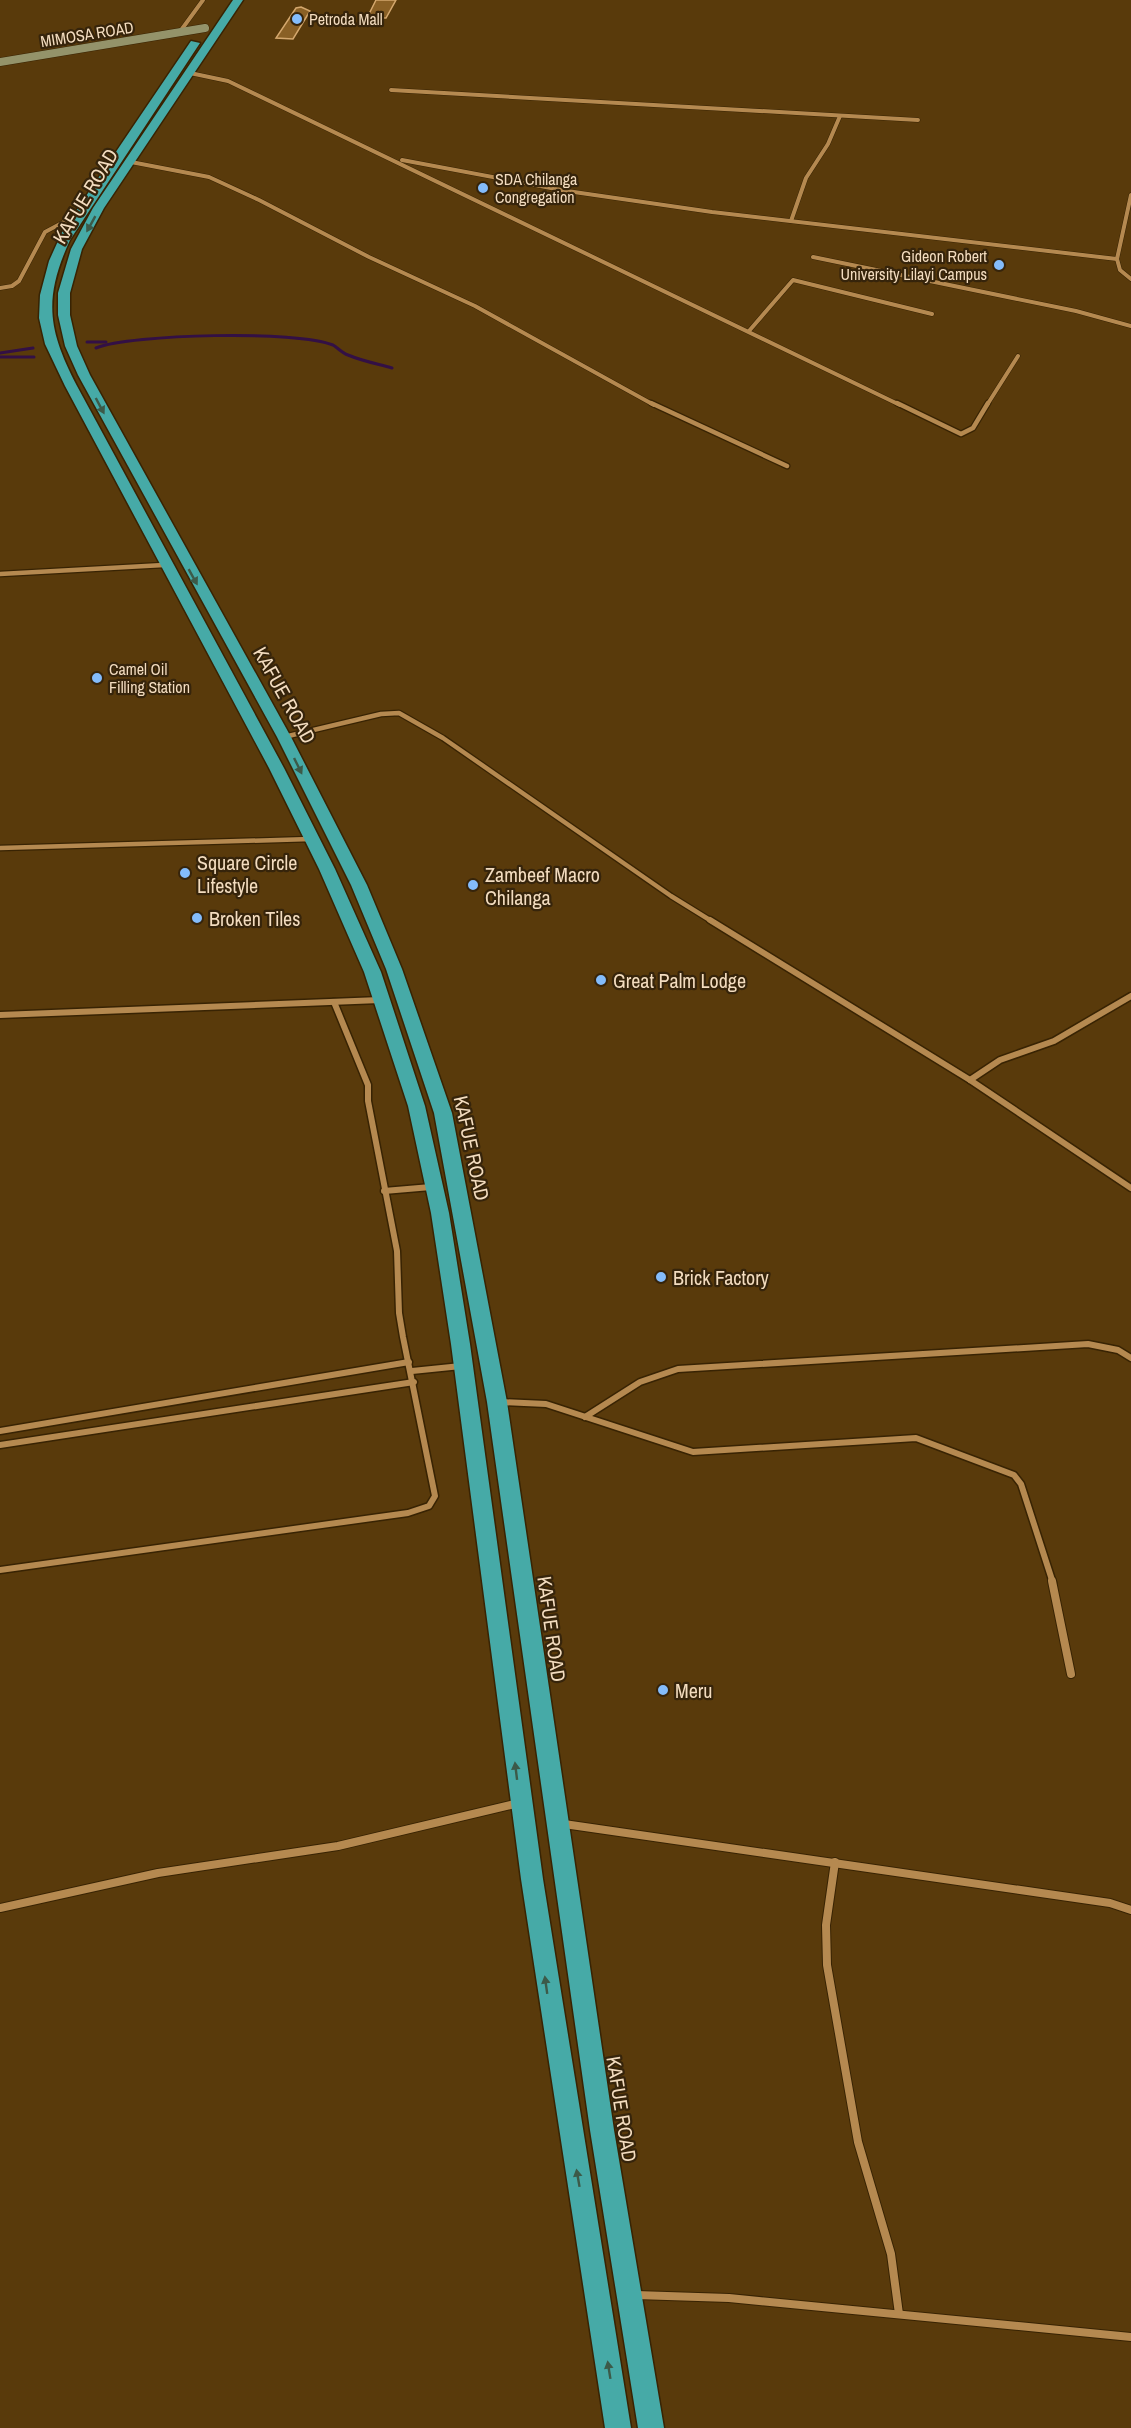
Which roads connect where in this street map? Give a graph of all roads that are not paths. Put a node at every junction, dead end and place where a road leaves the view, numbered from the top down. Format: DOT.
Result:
graph roads {
  1 [pos="202,0"];
  2 [pos="225,0"];
  3 [pos="238,0"];
  4 [pos="179,33"];
  5 [pos="201,34"];
  6 [pos="0,62"];
  7 [pos="190,73"];
  8 [pos="391,90"];
  9 [pos="840,116"];
  10 [pos="918,120"];
  11 [pos="390,158"];
  12 [pos="131,162"];
  13 [pos="1131,195"];
  14 [pos="80,214"];
  15 [pos="791,221"];
  16 [pos="813,258"];
  17 [pos="1117,259"];
  18 [pos="1131,279"];
  19 [pos="0,288"];
  20 [pos="932,314"];
  21 [pos="1131,326"];
  22 [pos="749,331"];
  23 [pos="1018,356"];
  24 [pos="787,466"];
  25 [pos="164,565"];
  26 [pos="0,574"];
  27 [pos="284,737"];
  28 [pos="315,839"];
  29 [pos="0,848"];
  30 [pos="1131,996"];
  31 [pos="383,1000"];
  32 [pos="334,1002"];
  33 [pos="0,1015"];
  34 [pos="970,1080"];
  35 [pos="436,1186"];
  36 [pos="1131,1188"];
  37 [pos="384,1191"];
  38 [pos="1131,1358"];
  39 [pos="409,1362"];
  40 [pos="465,1365"];
  41 [pos="411,1371"];
  42 [pos="414,1382"];
  43 [pos="497,1402"];
  44 [pos="585,1417"];
  45 [pos="0,1431"];
  46 [pos="0,1445"];
  47 [pos="0,1570"];
  48 [pos="1071,1674"];
  49 [pos="520,1803"];
  50 [pos="557,1823"];
  51 [pos="835,1862"];
  52 [pos="0,1908"];
  53 [pos="1131,1910"];
  54 [pos="628,2295"];
  55 [pos="899,2314"];
  56 [pos="1131,2337"];
  57 [pos="618,2428"];
  58 [pos="651,2428"];
  1 -- 4 [label="street"];
  2 -- 5 [label="highway, KAFUE ROAD"];
  3 -- 7 [label="highway, KAFUE ROAD"];
  4 -- 5 [label="street, MIMOSA ROAD"];
  4 -- 5 [label="street"];
  4 -- 6 [label="street, MIMOSA ROAD"];
  5 -- 14 [label="highway, KAFUE ROAD"];
  7 -- 11 [label="street"];
  7 -- 12 [label="highway, KAFUE ROAD"];
  8 -- 9 [label="street"];
  9 -- 10 [label="street"];
  9 -- 15 [label="street"];
  11 -- 15 [label="street"];
  11 -- 22 [label="street"];
  12 -- 24 [label="street"];
  12 -- 27 [label="highway, KAFUE ROAD, one-way"];
  13 -- 17 [label="street"];
  14 -- 19 [label="street"];
  14 -- 25 [label="highway, KAFUE ROAD"];
  15 -- 17 [label="street"];
  16 -- 21 [label="street"];
  17 -- 18 [label="street"];
  20 -- 22 [label="street"];
  22 -- 23 [label="street"];
  25 -- 26 [label="street"];
  25 -- 28 [label="highway, KAFUE ROAD"];
  27 -- 34 [label="street"];
  27 -- 43 [label="highway, KAFUE ROAD, one-way"];
  28 -- 29 [label="street"];
  28 -- 31 [label="highway, KAFUE ROAD"];
  30 -- 34 [label="street"];
  31 -- 32 [label="street"];
  31 -- 35 [label="highway, KAFUE ROAD"];
  32 -- 33 [label="street"];
  32 -- 37 [label="street"];
  34 -- 36 [label="street"];
  35 -- 37 [label="street"];
  35 -- 40 [label="highway, KAFUE ROAD"];
  37 -- 39 [label="street"];
  38 -- 44 [label="street"];
  39 -- 41 [label="street"];
  39 -- 45 [label="street"];
  40 -- 41 [label="street"];
  49 -- 40 [label="highway, KAFUE ROAD, one-way"];
  41 -- 42 [label="street"];
  42 -- 46 [label="street"];
  42 -- 47 [label="street"];
  43 -- 44 [label="street"];
  43 -- 50 [label="highway, KAFUE ROAD"];
  44 -- 48 [label="street"];
  49 -- 52 [label="street"];
  57 -- 49 [label="highway, KAFUE ROAD, one-way"];
  50 -- 51 [label="street"];
  50 -- 54 [label="highway, KAFUE ROAD"];
  51 -- 53 [label="street"];
  51 -- 55 [label="street"];
  54 -- 55 [label="street"];
  54 -- 58 [label="highway, KAFUE ROAD"];
  55 -- 56 [label="street"];
}
